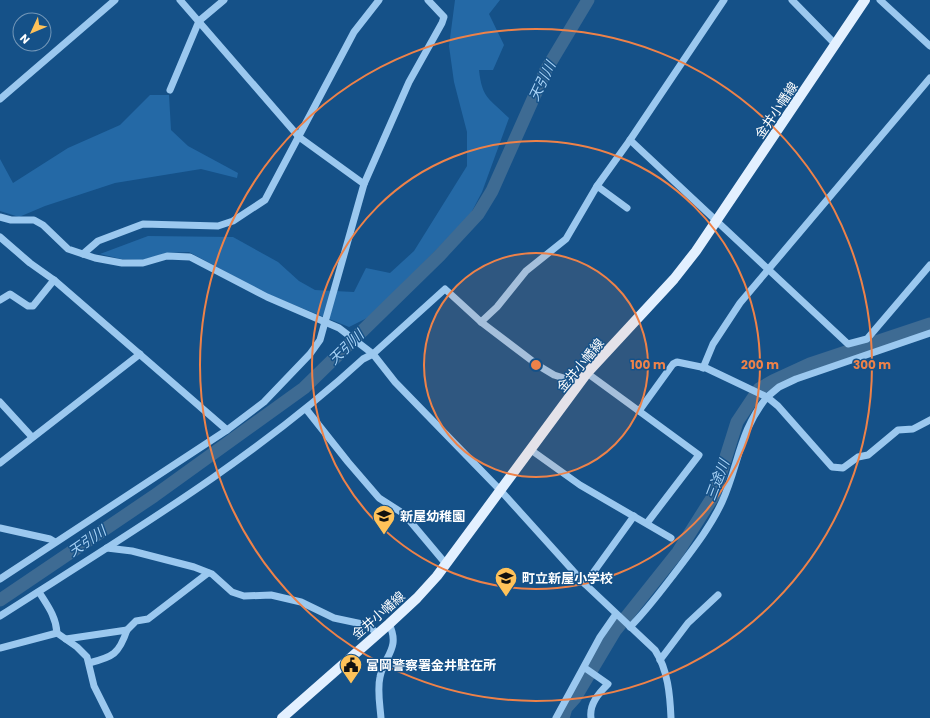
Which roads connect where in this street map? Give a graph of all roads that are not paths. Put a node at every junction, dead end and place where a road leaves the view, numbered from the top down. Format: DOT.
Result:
graph roads {
  1 [pos="115,0"];
  2 [pos="180,0"];
  3 [pos="224,0"];
  4 [pos="379,0"];
  5 [pos="428,0"];
  6 [pos="724,0"];
  7 [pos="792,0"];
  8 [pos="865,0"];
  9 [pos="880,0"];
  10 [pos="199,21"];
  11 [pos="836,45"];
  12 [pos="930,46"];
  13 [pos="930,78"];
  14 [pos="170,90"];
  15 [pos="0,99"];
  16 [pos="299,137"];
  17 [pos="630,140"];
  18 [pos="364,184"];
  19 [pos="598,186"];
  20 [pos="627,208"];
  21 [pos="0,217"];
  22 [pos="716,222"];
  23 [pos="0,237"];
  24 [pos="83,254"];
  25 [pos="930,265"];
  26 [pos="768,269"];
  27 [pos="54,280"];
  28 [pos="0,300"];
  29 [pos="325,322"];
  30 [pos="481,322"];
  31 [pos="930,333"];
  32 [pos="140,354"];
  33 [pos="373,354"];
  34 [pos="703,368"];
  35 [pos="587,374"];
  36 [pos="580,383"];
  37 [pos="768,397"];
  38 [pos="0,402"];
  39 [pos="306,408"];
  40 [pos="639,411"];
  41 [pos="930,420"];
  42 [pos="227,430"];
  43 [pos="32,437"];
  44 [pos="531,450"];
  45 [pos="0,463"];
  46 [pos="501,491"];
  47 [pos="634,516"];
  48 [pos="647,523"];
  49 [pos="0,528"];
  50 [pos="671,538"];
  51 [pos="55,542"];
  52 [pos="107,548"];
  53 [pos="446,564"];
  54 [pos="208,573"];
  55 [pos="0,579"];
  56 [pos="585,584"];
  57 [pos="39,592"];
  58 [pos="718,595"];
  59 [pos="616,614"];
  60 [pos="0,616"];
  61 [pos="389,624"];
  62 [pos="630,627"];
  63 [pos="127,630"];
  64 [pos="57,633"];
  65 [pos="377,633"];
  66 [pos="66,639"];
  67 [pos="0,648"];
  68 [pos="660,660"];
  69 [pos="89,663"];
  70 [pos="585,668"];
  71 [pos="110,718"];
  72 [pos="282,718"];
  73 [pos="381,718"];
  74 [pos="556,718"];
  75 [pos="591,718"];
  76 [pos="671,718"];
  1 -- 15 [label="street"];
  2 -- 10 [label="street"];
  3 -- 10 [label="street"];
  4 -- 16 [label="street"];
  5 -- 18 [label="street"];
  6 -- 17 [label="street"];
  7 -- 11 [label="street"];
  8 -- 11 [label="main road, 金井小幡線"];
  9 -- 12 [label="street"];
  10 -- 14 [label="street"];
  10 -- 16 [label="street"];
  11 -- 22 [label="main road, 金井小幡線"];
  13 -- 26 [label="street"];
  16 -- 18 [label="street"];
  16 -- 24 [label="street"];
  17 -- 19 [label="street"];
  17 -- 22 [label="street"];
  18 -- 29 [label="street"];
  19 -- 20 [label="street"];
  19 -- 30 [label="street"];
  21 -- 24 [label="street"];
  22 -- 26 [label="street"];
  22 -- 35 [label="main road, 金井小幡線"];
  23 -- 27 [label="street"];
  24 -- 29 [label="street"];
  25 -- 26 [label="street"];
  26 -- 34 [label="street"];
  27 -- 28 [label="street"];
  27 -- 32 [label="street"];
  29 -- 33 [label="street"];
  29 -- 42 [label="street"];
  30 -- 33 [label="street"];
  30 -- 36 [label="street"];
  31 -- 37 [label="street"];
  32 -- 42 [label="street"];
  32 -- 43 [label="street"];
  33 -- 39 [label="street"];
  33 -- 46 [label="street"];
  34 -- 37 [label="street"];
  34 -- 40 [label="street"];
  35 -- 36 [label="main road, 金井小幡線"];
  35 -- 40 [label="street"];
  36 -- 44 [label="main road, 金井小幡線"];
  37 -- 41 [label="street"];
  37 -- 62 [label="street"];
  38 -- 43 [label="street"];
  39 -- 52 [label="street"];
  39 -- 53 [label="street"];
  40 -- 48 [label="street"];
  42 -- 51 [label="street"];
  43 -- 45 [label="street"];
  44 -- 46 [label="main road, 金井小幡線"];
  44 -- 47 [label="street"];
  46 -- 53 [label="main road, 金井小幡線"];
  46 -- 56 [label="street"];
  47 -- 48 [label="street"];
  47 -- 56 [label="street"];
  48 -- 50 [label="street"];
  49 -- 51 [label="street"];
  51 -- 55 [label="street"];
  52 -- 54 [label="street"];
  52 -- 57 [label="street"];
  53 -- 61 [label="main road, 金井小幡線"];
  54 -- 63 [label="street"];
  54 -- 65 [label="street"];
  56 -- 59 [label="street"];
  57 -- 60 [label="street"];
  57 -- 64 [label="street"];
  58 -- 68 [label="street"];
  59 -- 62 [label="street"];
  59 -- 70 [label="street"];
  61 -- 65 [label="main road, 金井小幡線"];
  61 -- 73 [label="street"];
  62 -- 68 [label="street"];
  63 -- 66 [label="street"];
  63 -- 69 [label="street"];
  64 -- 66 [label="street"];
  64 -- 67 [label="street"];
  65 -- 72 [label="main road, 金井小幡線"];
  66 -- 69 [label="street"];
  68 -- 76 [label="street"];
  69 -- 71 [label="street"];
  70 -- 74 [label="street"];
  70 -- 75 [label="street"];
}
